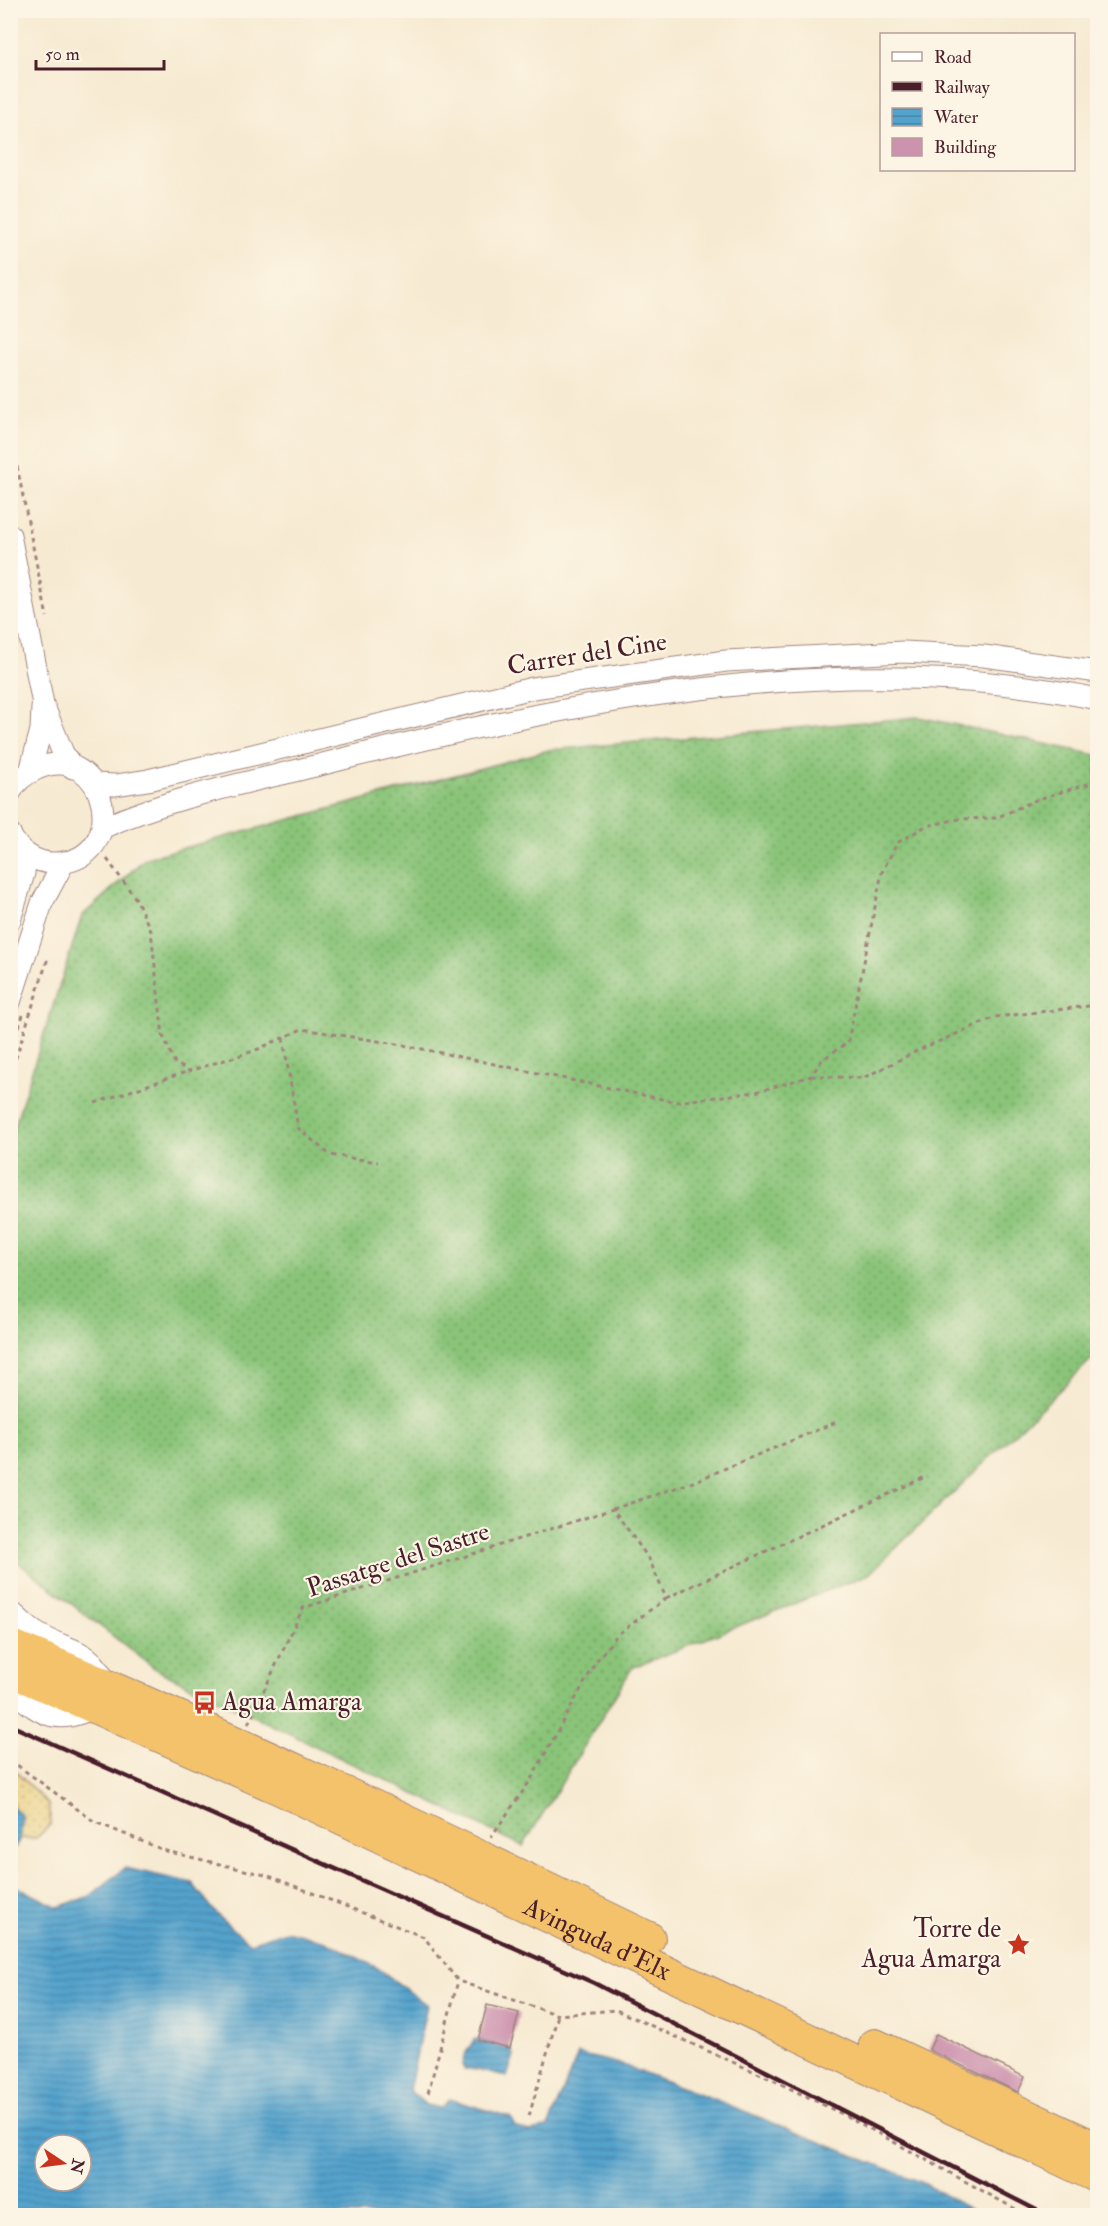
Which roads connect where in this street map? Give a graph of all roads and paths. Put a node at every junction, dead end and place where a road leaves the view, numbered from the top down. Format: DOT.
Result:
graph roads {
  1 [pos="10,431"];
  2 [pos="10,535"];
  3 [pos="48,622"];
  4 [pos="1098,672"];
  5 [pos="1098,699"];
  6 [pos="43,704"];
  7 [pos="73,768"];
  8 [pos="30,772"];
  9 [pos="1098,781"];
  10 [pos="94,784"];
  11 [pos="10,793"];
  12 [pos="102,828"];
  13 [pos="11,836"];
  14 [pos="26,854"];
  15 [pos="111,854"];
  16 [pos="106,858"];
  17 [pos="64,862"];
  18 [pos="99,867"];
  19 [pos="10,920"];
  20 [pos="43,952"];
  21 [pos="41,959"];
  22 [pos="47,961"];
  23 [pos="1098,1005"];
  24 [pos="17,1006"];
  25 [pos="284,1038"];
  26 [pos="10,1053"];
  27 [pos="189,1071"];
  28 [pos="10,1076"];
  29 [pos="811,1076"];
  30 [pos="95,1103"];
  31 [pos="378,1162"];
  32 [pos="836,1422"];
  33 [pos="927,1476"];
  34 [pos="613,1509"];
  35 [pos="666,1598"];
  36 [pos="11,1610"];
  37 [pos="10,1645"];
  38 [pos="10,1670"];
  39 [pos="10,1689"];
  40 [pos="101,1696"];
  41 [pos="238,1745"];
  42 [pos="10,1760"];
  43 [pos="478,1856"];
  44 [pos="458,1981"];
  45 [pos="558,2015"];
  46 [pos="428,2093"];
  47 [pos="529,2116"];
  48 [pos="1098,2149"];
  49 [pos="1098,2177"];
  50 [pos="1028,2216"];
  1 -- 3 [label="path"];
  2 -- 6 [label="street"];
  4 -- 10 [label="street, Carrer del Cine"];
  5 -- 12 [label="street, Carrer del Cine"];
  6 -- 7 [label="street"];
  6 -- 8 [label="street"];
  7 -- 8 [label="street"];
  7 -- 10 [label="street"];
  8 -- 11 [label="street"];
  9 -- 29 [label="path"];
  10 -- 12 [label="street"];
  12 -- 17 [label="street"];
  13 -- 14 [label="street"];
  14 -- 17 [label="street"];
  14 -- 19 [label="street"];
  15 -- 16 [label="path"];
  16 -- 18 [label="path"];
  16 -- 27 [label="path"];
  17 -- 24 [label="street"];
  20 -- 21 [label="path"];
  22 -- 28 [label="path"];
  23 -- 29 [label="path"];
  24 -- 26 [label="path"];
  25 -- 27 [label="path"];
  25 -- 29 [label="path"];
  25 -- 31 [label="path"];
  27 -- 30 [label="path"];
  32 -- 34 [label="path, Passatge del Sastre"];
  33 -- 35 [label="path"];
  34 -- 35 [label="path"];
  34 -- 41 [label="path, Passatge del Sastre"];
  35 -- 43 [label="path"];
  36 -- 40 [label="street"];
  37 -- 40 [label="highway, Avinguda d'Elx"];
  38 -- 40 [label="highway, Avinguda d'Elx"];
  39 -- 40 [label="street"];
  40 -- 41 [label="highway, Avinguda d'Elx"];
  40 -- 49 [label="highway, Avinguda d'Elx"];
  41 -- 43 [label="highway, Avinguda d'Elx"];
  42 -- 44 [label="path"];
  43 -- 48 [label="highway, Avinguda d'Elx"];
  44 -- 45 [label="path"];
  44 -- 46 [label="path"];
  45 -- 47 [label="path"];
  45 -- 50 [label="path"];
}
